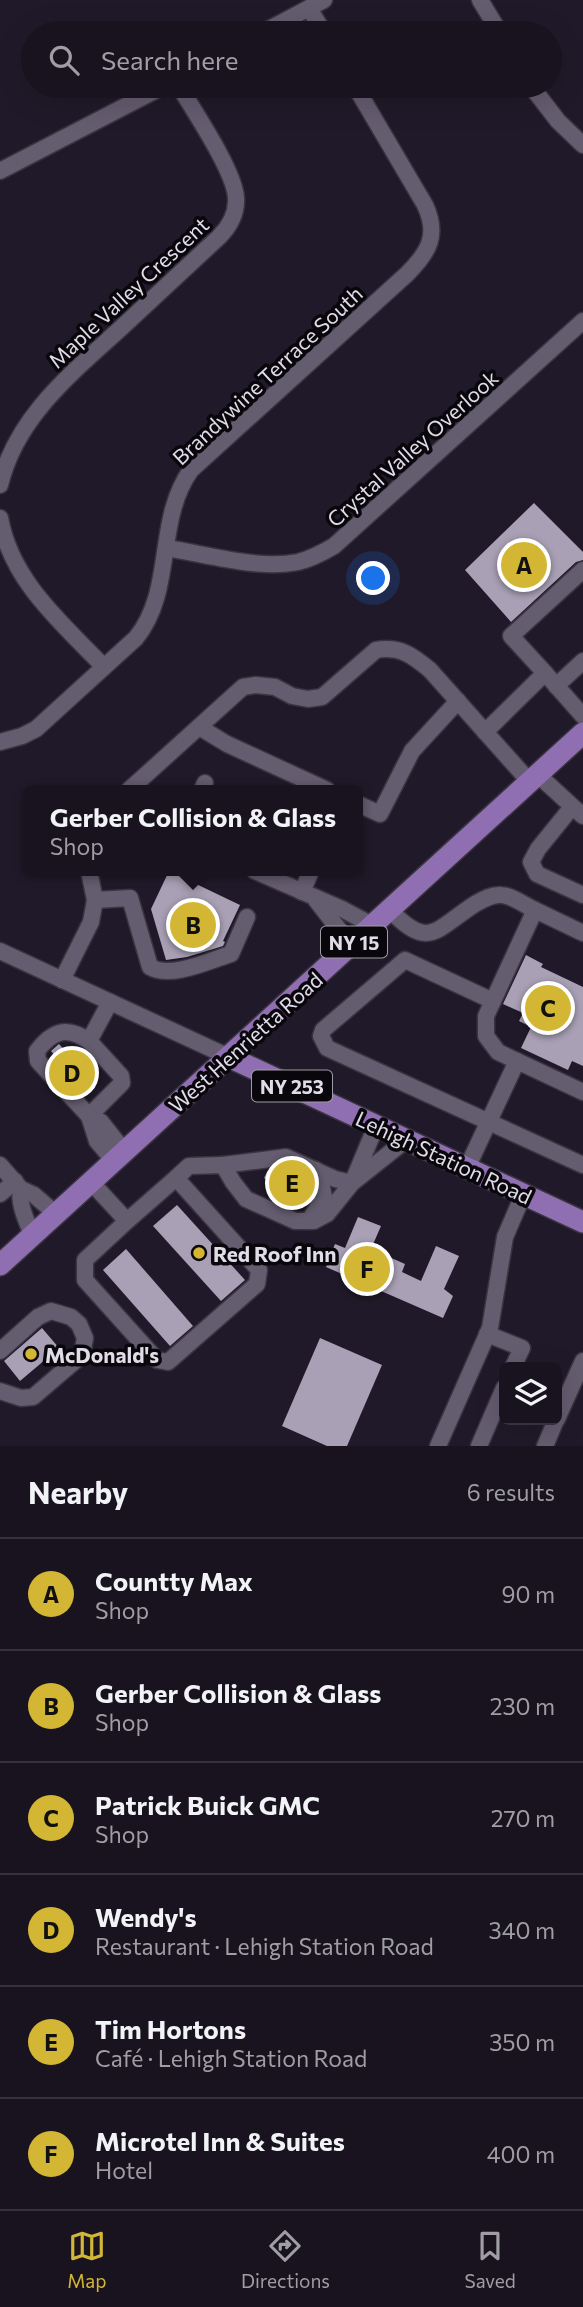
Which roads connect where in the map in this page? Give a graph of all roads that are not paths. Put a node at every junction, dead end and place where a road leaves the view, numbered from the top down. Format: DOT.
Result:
graph roads {
  1 [pos="324,0"];
  2 [pos="480,0"];
  3 [pos="309,8"];
  4 [pos="285,21"];
  5 [pos="317,21"];
  6 [pos="493,21"];
  7 [pos="141,98"];
  8 [pos="186,98"];
  9 [pos="362,98"];
  10 [pos="540,98"];
  11 [pos="583,145"];
  12 [pos="0,171"];
  13 [pos="583,321"];
  14 [pos="0,485"];
  15 [pos="0,518"];
  16 [pos="166,548"];
  17 [pos="583,570"];
  18 [pos="583,662"];
  19 [pos="104,667"];
  20 [pos="545,673"];
  21 [pos="556,686"];
  22 [pos="458,701"];
  23 [pos="583,716"];
  24 [pos="199,727"];
  25 [pos="485,732"];
  26 [pos="583,733"];
  27 [pos="0,743"];
  28 [pos="533,777"];
  29 [pos="135,785"];
  30 [pos="316,785"];
  31 [pos="363,806"];
  32 [pos="577,811"];
  33 [pos="90,876"];
  34 [pos="266,876"];
  35 [pos="310,876"];
  36 [pos="308,895"];
  37 [pos="583,895"];
  38 [pos="95,900"];
  39 [pos="389,909"];
  40 [pos="535,910"];
  41 [pos="247,918"];
  42 [pos="372,925"];
  43 [pos="583,933"];
  44 [pos="351,945"];
  45 [pos="2,957"];
  46 [pos="62,980"];
  47 [pos="493,1001"];
  48 [pos="110,1002"];
  49 [pos="89,1041"];
  50 [pos="229,1057"];
  51 [pos="517,1061"];
  52 [pos="583,1092"];
  53 [pos="89,1115"];
  54 [pos="489,1122"];
  55 [pos="376,1126"];
  56 [pos="406,1140"];
  57 [pos="119,1156"];
  58 [pos="0,1165"];
  59 [pos="583,1165"];
  60 [pos="223,1166"];
  61 [pos="467,1168"];
  62 [pos="316,1170"];
  63 [pos="176,1178"];
  64 [pos="91,1182"];
  65 [pos="352,1183"];
  66 [pos="18,1185"];
  67 [pos="0,1194"];
  68 [pos="523,1195"];
  69 [pos="56,1214"];
  70 [pos="127,1221"];
  71 [pos="309,1221"];
  72 [pos="583,1222"];
  73 [pos="32,1235"];
  74 [pos="0,1265"];
  75 [pos="487,1334"];
  76 [pos="0,1351"];
  77 [pos="515,1362"];
  78 [pos="583,1362"];
  79 [pos="0,1391"];
  80 [pos="499,1400"];
  81 [pos="562,1406"];
  82 [pos="554,1425"];
  83 [pos="438,1446"];
  84 [pos="479,1446"];
  85 [pos="545,1446"];
  1 -- 3 [label="street"];
  2 -- 6 [label="street"];
  3 -- 4 [label="street"];
  3 -- 5 [label="street"];
  7 -- 12 [label="street"];
  8 -- 14 [label="street, Maple Valley Crescent"];
  9 -- 16 [label="street, Brandywine Terrace South"];
  10 -- 11 [label="street"];
  13 -- 16 [label="street, Crystal Valley Overlook"];
  15 -- 19 [label="street"];
  16 -- 19 [label="street, Brandywine Terrace South"];
  17 -- 20 [label="street"];
  18 -- 21 [label="street"];
  19 -- 27 [label="street, Brandywine Terrace South"];
  20 -- 21 [label="street"];
  20 -- 25 [label="street"];
  21 -- 23 [label="street"];
  22 -- 24 [label="street"];
  22 -- 25 [label="street"];
  22 -- 31 [label="street"];
  24 -- 29 [label="street"];
  24 -- 30 [label="street"];
  25 -- 28 [label="street"];
  26 -- 28 [label="main road, West Henrietta Road / NY 15"];
  28 -- 32 [label="street"];
  28 -- 39 [label="main road, West Henrietta Road / NY 15"];
  32 -- 37 [label="street"];
  33 -- 38 [label="street"];
  34 -- 36 [label="street"];
  35 -- 36 [label="street"];
  36 -- 42 [label="street"];
  36 -- 44 [label="street"];
  38 -- 41 [label="street"];
  38 -- 46 [label="street"];
  39 -- 40 [label="street"];
  39 -- 42 [label="main road, West Henrietta Road / NY 15"];
  40 -- 43 [label="street"];
  40 -- 47 [label="street"];
  42 -- 44 [label="main road, West Henrietta Road / NY 15"];
  44 -- 50 [label="main road, West Henrietta Road / NY 15"];
  45 -- 46 [label="street, Lehigh Station Road"];
  46 -- 48 [label="street, Lehigh Station Road"];
  47 -- 51 [label="street"];
  47 -- 54 [label="street"];
  48 -- 49 [label="street"];
  48 -- 50 [label="street, Lehigh Station Road"];
  49 -- 53 [label="street"];
  49 -- 53 [label="street"];
  50 -- 55 [label="main road, Lehigh Station Road / NY 253"];
  50 -- 57 [label="main road, West Henrietta Road / NY 15"];
  51 -- 52 [label="street"];
  51 -- 54 [label="street"];
  53 -- 57 [label="street"];
  54 -- 59 [label="street"];
  54 -- 61 [label="street"];
  55 -- 56 [label="main road, Lehigh Station Road / NY 253"];
  55 -- 65 [label="street"];
  56 -- 61 [label="main road, Lehigh Station Road / NY 253"];
  56 -- 65 [label="street"];
  57 -- 64 [label="main road, West Henrietta Road / NY 15"];
  58 -- 66 [label="street"];
  60 -- 62 [label="street"];
  60 -- 63 [label="street"];
  60 -- 71 [label="street"];
  61 -- 68 [label="main road, Lehigh Station Road / NY 253"];
  62 -- 65 [label="street"];
  62 -- 71 [label="street"];
  63 -- 70 [label="street"];
  63 -- 70 [label="street"];
  64 -- 69 [label="main road, West Henrietta Road / NY 15"];
  64 -- 70 [label="street"];
  65 -- 71 [label="street"];
  66 -- 67 [label="street"];
  66 -- 69 [label="street"];
  66 -- 73 [label="street"];
  68 -- 72 [label="main road, Lehigh Station Road / NY 253"];
  68 -- 75 [label="street"];
  69 -- 73 [label="main road, West Henrietta Road / NY 15"];
  73 -- 74 [label="main road, West Henrietta Road / NY 15"];
  75 -- 77 [label="street"];
  75 -- 83 [label="street"];
  76 -- 79 [label="street"];
  78 -- 81 [label="street"];
  80 -- 84 [label="street"];
  82 -- 85 [label="street"];
}
